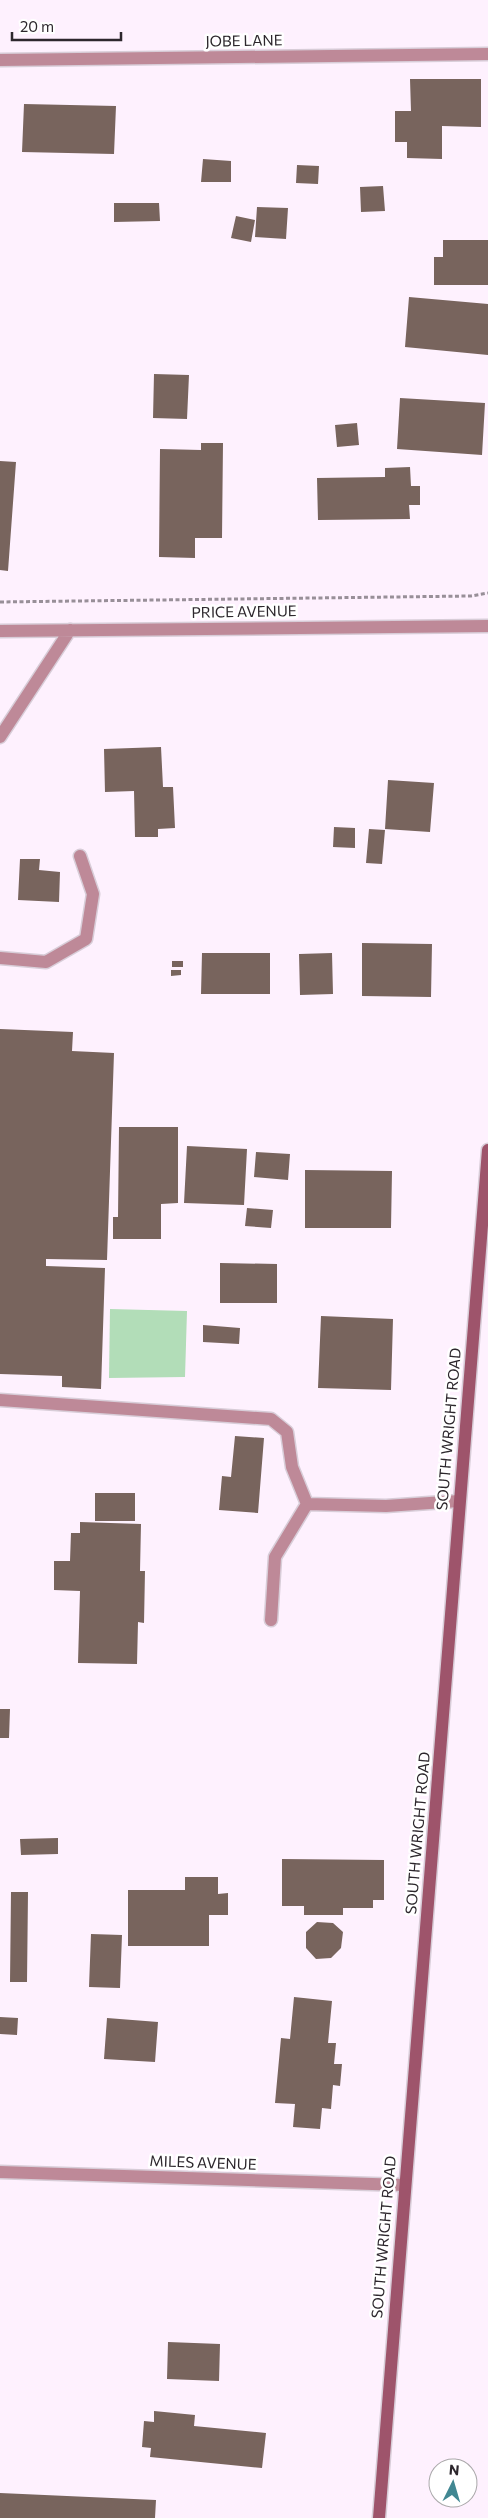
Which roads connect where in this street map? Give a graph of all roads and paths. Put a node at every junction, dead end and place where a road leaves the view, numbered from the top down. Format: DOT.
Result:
graph roads {
  1 [pos="488,54"];
  2 [pos="0,60"];
  3 [pos="488,593"];
  4 [pos="0,602"];
  5 [pos="488,626"];
  6 [pos="70,630"];
  7 [pos="0,631"];
  8 [pos="0,738"];
  9 [pos="80,856"];
  10 [pos="0,958"];
  11 [pos="488,1150"];
  12 [pos="0,1400"];
  13 [pos="460,1500"];
  14 [pos="307,1504"];
  15 [pos="271,1620"];
  16 [pos="0,2172"];
  17 [pos="404,2185"];
  18 [pos="379,2518"];
  1 -- 2 [label="street, JOBE LANE"];
  3 -- 4 [label="path"];
  5 -- 6 [label="street, PRICE AVENUE"];
  6 -- 7 [label="street, PRICE AVENUE"];
  6 -- 8 [label="street"];
  9 -- 10 [label="street"];
  11 -- 13 [label="main road, SOUTH WRIGHT ROAD"];
  12 -- 14 [label="street"];
  13 -- 14 [label="street"];
  13 -- 17 [label="main road, SOUTH WRIGHT ROAD"];
  14 -- 15 [label="street"];
  16 -- 17 [label="street, MILES AVENUE"];
  17 -- 18 [label="main road, SOUTH WRIGHT ROAD"];
}
